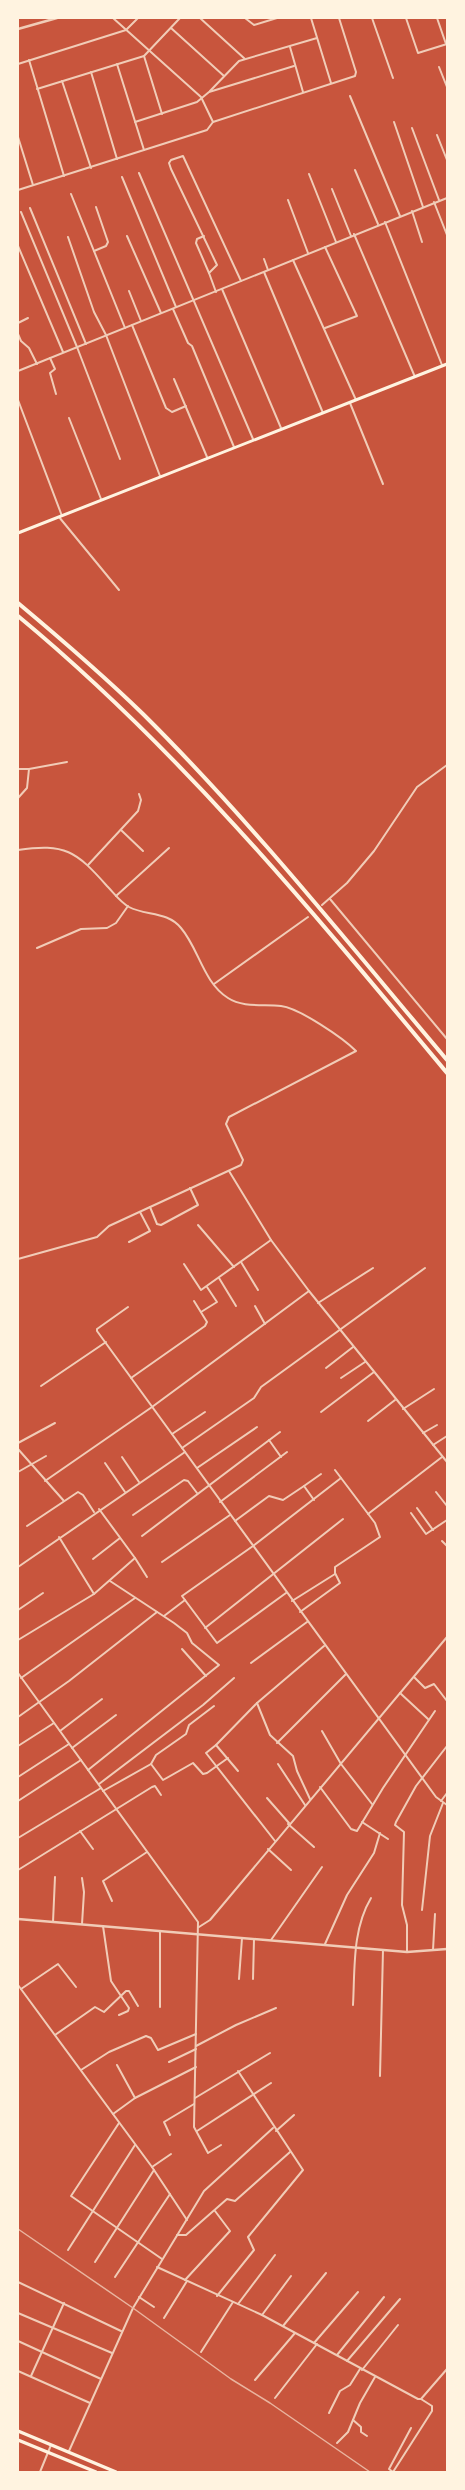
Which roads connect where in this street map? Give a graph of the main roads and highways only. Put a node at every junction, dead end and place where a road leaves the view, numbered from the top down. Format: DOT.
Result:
graph roads {
  1 [pos="447,364"];
  2 [pos="18,533"];
  3 [pos="18,603"];
  4 [pos="18,616"];
  5 [pos="447,1060"];
  6 [pos="447,1073"];
  7 [pos="18,2430"];
  8 [pos="18,2440"];
  9 [pos="96,2472"];
  10 [pos="116,2472"];
  1 -- 2 [label="main road"];
  3 -- 5 [label="highway"];
  4 -- 6 [label="highway"];
  7 -- 10 [label="highway"];
  8 -- 9 [label="highway"];
}
